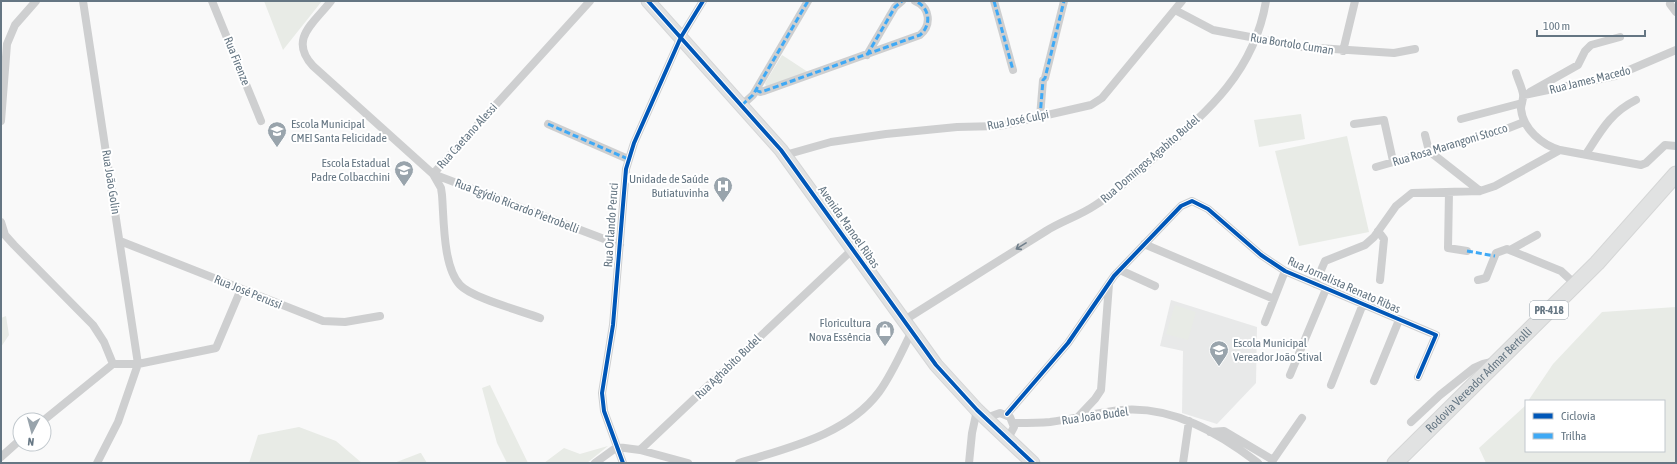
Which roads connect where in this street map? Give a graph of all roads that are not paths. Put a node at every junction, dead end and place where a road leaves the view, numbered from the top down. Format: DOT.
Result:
graph roads {
  1 [pos="36,1"];
  2 [pos="83,1"];
  3 [pos="212,1"];
  4 [pos="331,1"];
  5 [pos="590,1"];
  6 [pos="648,1"];
  7 [pos="703,1"];
  8 [pos="808,1"];
  9 [pos="902,1"];
  10 [pos="915,1"];
  11 [pos="994,1"];
  12 [pos="1064,1"];
  13 [pos="1182,1"];
  14 [pos="1266,1"];
  15 [pos="1355,1"];
  16 [pos="1670,4"];
  17 [pos="1175,10"];
  18 [pos="1676,12"];
  19 [pos="681,37"];
  20 [pos="1620,37"];
  21 [pos="1257,39"];
  22 [pos="1415,49"];
  23 [pos="1676,50"];
  24 [pos="1343,51"];
  25 [pos="867,55"];
  26 [pos="1013,70"];
  27 [pos="1516,73"];
  28 [pos="756,90"];
  29 [pos="1523,99"];
  30 [pos="1636,100"];
  31 [pos="742,105"];
  32 [pos="1042,116"];
  33 [pos="1461,119"];
  34 [pos="1,121"];
  35 [pos="261,121"];
  36 [pos="1524,122"];
  37 [pos="548,124"];
  38 [pos="1354,124"];
  39 [pos="1426,135"];
  40 [pos="1676,146"];
  41 [pos="1560,150"];
  42 [pos="1429,151"];
  43 [pos="1586,154"];
  44 [pos="785,155"];
  45 [pos="628,159"];
  46 [pos="1393,161"];
  47 [pos="1376,167"];
  48 [pos="433,174"];
  49 [pos="1676,174"];
  50 [pos="1480,191"];
  51 [pos="1449,192"];
  52 [pos="1,222"];
  53 [pos="1378,231"];
  54 [pos="1537,235"];
  55 [pos="120,241"];
  56 [pos="1144,244"];
  57 [pos="620,245"];
  58 [pos="852,248"];
  59 [pos="1510,250"];
  60 [pos="1467,251"];
  61 [pos="1120,270"];
  62 [pos="1285,271"];
  63 [pos="1380,280"];
  64 [pos="1478,280"];
  65 [pos="1109,283"];
  66 [pos="1315,284"];
  67 [pos="1575,284"];
  68 [pos="1155,286"];
  69 [pos="241,289"];
  70 [pos="1326,289"];
  71 [pos="1274,299"];
  72 [pos="1363,304"];
  73 [pos="380,316"];
  74 [pos="540,318"];
  75 [pos="903,320"];
  76 [pos="1399,320"];
  77 [pos="1265,322"];
  78 [pos="911,333"];
  79 [pos="1499,361"];
  80 [pos="113,364"];
  81 [pos="138,364"];
  82 [pos="1290,375"];
  83 [pos="1418,377"];
  84 [pos="1374,381"];
  85 [pos="1331,385"];
  86 [pos="52,414"];
  87 [pos="981,414"];
  88 [pos="1007,414"];
  89 [pos="1077,418"];
  90 [pos="1302,418"];
  91 [pos="1189,421"];
  92 [pos="1411,422"];
  93 [pos="1014,423"];
  94 [pos="1210,432"];
  95 [pos="1007,440"];
  96 [pos="1417,442"];
  97 [pos="12,447"];
  98 [pos="617,447"];
  99 [pos="640,450"];
  100 [pos="1,457"];
  101 [pos="97,463"];
  102 [pos="594,463"];
  103 [pos="623,463"];
  104 [pos="688,463"];
  105 [pos="739,463"];
  106 [pos="969,463"];
  107 [pos="1033,463"];
  108 [pos="1183,463"];
  109 [pos="1258,463"];
  110 [pos="1395,463"];
  111 [pos="1401,463"];
  1 -- 34 [label="street"];
  2 -- 55 [label="street, Rua João Golin"];
  3 -- 35 [label="street, Rua Firenze"];
  4 -- 48 [label="street, Rua Egýdio Ricardo Pietrobelli"];
  5 -- 48 [label="street, Rua Caetano Alessi"];
  6 -- 19 [label="main road, Avenida Manoel Ribas"];
  7 -- 19 [label="street, Rua Orlando Peruci"];
  8 -- 28 [label="street"];
  9 -- 25 [label="street"];
  10 -- 25 [label="street"];
  11 -- 26 [label="street"];
  12 -- 32 [label="street"];
  13 -- 17 [label="street, Rua José Culpi"];
  14 -- 21 [label="street, Rua Domingos Agabito Budel"];
  15 -- 24 [label="street"];
  16 -- 18 [label="street"];
  17 -- 21 [label="street, Rua Bortolo Cuman"];
  17 -- 32 [label="street, Rua José Culpi"];
  19 -- 31 [label="main road, Avenida Manoel Ribas"];
  19 -- 45 [label="street, Rua Orlando Peruci"];
  20 -- 29 [label="street"];
  21 -- 24 [label="street, Rua Bortolo Cuman"];
  21 -- 75 [label="street, Rua Domingos Agabito Budel, one-way"];
  22 -- 24 [label="street, Rua Bortolo Cuman"];
  23 -- 29 [label="street, Rua James Macedo"];
  25 -- 28 [label="street"];
  27 -- 29 [label="street"];
  28 -- 31 [label="street"];
  29 -- 33 [label="street"];
  29 -- 36 [label="street"];
  30 -- 43 [label="street"];
  31 -- 44 [label="main road, Avenida Manoel Ribas"];
  32 -- 44 [label="street, Rua José Culpi"];
  36 -- 41 [label="street"];
  36 -- 42 [label="street, Rua Rosa Marangoni Stocco"];
  37 -- 45 [label="street"];
  38 -- 46 [label="street"];
  39 -- 42 [label="street"];
  40 -- 43 [label="street"];
  41 -- 43 [label="street"];
  41 -- 50 [label="street"];
  42 -- 46 [label="street, Rua Rosa Marangoni Stocco"];
  42 -- 50 [label="street"];
  44 -- 58 [label="main road, Avenida Manoel Ribas"];
  45 -- 57 [label="street, Rua Orlando Peruci"];
  46 -- 47 [label="street, Rua Rosa Marangoni Stocco"];
  48 -- 57 [label="street, Rua Egýdio Ricardo Pietrobelli"];
  48 -- 74 [label="street, Rua Caetano Alessi"];
  49 -- 67 [label="highway, Rodovia Vereador Admar Bertolli / PR-418"];
  50 -- 51 [label="street"];
  51 -- 53 [label="street"];
  51 -- 60 [label="street"];
  52 -- 80 [label="street"];
  53 -- 63 [label="street"];
  53 -- 66 [label="street"];
  54 -- 59 [label="street"];
  55 -- 69 [label="street, Rua José Perussi"];
  55 -- 81 [label="street, Rua João Golin"];
  56 -- 61 [label="street"];
  56 -- 62 [label="street, Rua Jornalista Renato Ribas"];
  56 -- 71 [label="street"];
  57 -- 98 [label="street, Rua Orlando Peruci"];
  58 -- 75 [label="main road, Avenida Manoel Ribas"];
  58 -- 99 [label="street, Rua Aghabito Budel"];
  59 -- 64 [label="street"];
  59 -- 67 [label="street"];
  61 -- 65 [label="street"];
  61 -- 68 [label="street"];
  62 -- 66 [label="street, Rua Jornalista Renato Ribas"];
  62 -- 71 [label="street"];
  65 -- 88 [label="street"];
  65 -- 89 [label="street"];
  66 -- 70 [label="street, Rua Jornalista Renato Ribas"];
  67 -- 79 [label="highway, Rodovia Vereador Admar Bertolli / PR-418"];
  69 -- 73 [label="street, Rua José Perussi"];
  69 -- 81 [label="street"];
  70 -- 72 [label="street, Rua Jornalista Renato Ribas"];
  70 -- 82 [label="street"];
  71 -- 77 [label="street"];
  72 -- 76 [label="street, Rua Jornalista Renato Ribas"];
  72 -- 85 [label="street"];
  75 -- 78 [label="main road, Avenida Manoel Ribas"];
  76 -- 83 [label="street, Rua Jornalista Renato Ribas"];
  76 -- 84 [label="street"];
  78 -- 87 [label="main road, Avenida Manoel Ribas"];
  78 -- 105 [label="street"];
  79 -- 92 [label="street"];
  79 -- 96 [label="highway, Rodovia Vereador Admar Bertolli / PR-418"];
  80 -- 81 [label="street"];
  80 -- 86 [label="street"];
  81 -- 101 [label="street"];
  87 -- 88 [label="street"];
  87 -- 95 [label="main road, Avenida Manoel Ribas"];
  87 -- 106 [label="street"];
  88 -- 93 [label="street"];
  89 -- 91 [label="street, Rua João Budel"];
  89 -- 93 [label="street, Rua João Budel"];
  90 -- 94 [label="street"];
  91 -- 94 [label="street, Rua João Budel"];
  91 -- 108 [label="street"];
  93 -- 95 [label="street"];
  94 -- 109 [label="street, Rua João Budel"];
  95 -- 107 [label="main road, Avenida Manoel Ribas"];
  96 -- 110 [label="highway, Rodovia Vereador Admar Bertolli / PR-418"];
  96 -- 111 [label="highway"];
  97 -- 100 [label="street"];
  98 -- 99 [label="street"];
  98 -- 102 [label="street"];
  98 -- 103 [label="street, Rua Orlando Peruci"];
  99 -- 104 [label="street"];
}
